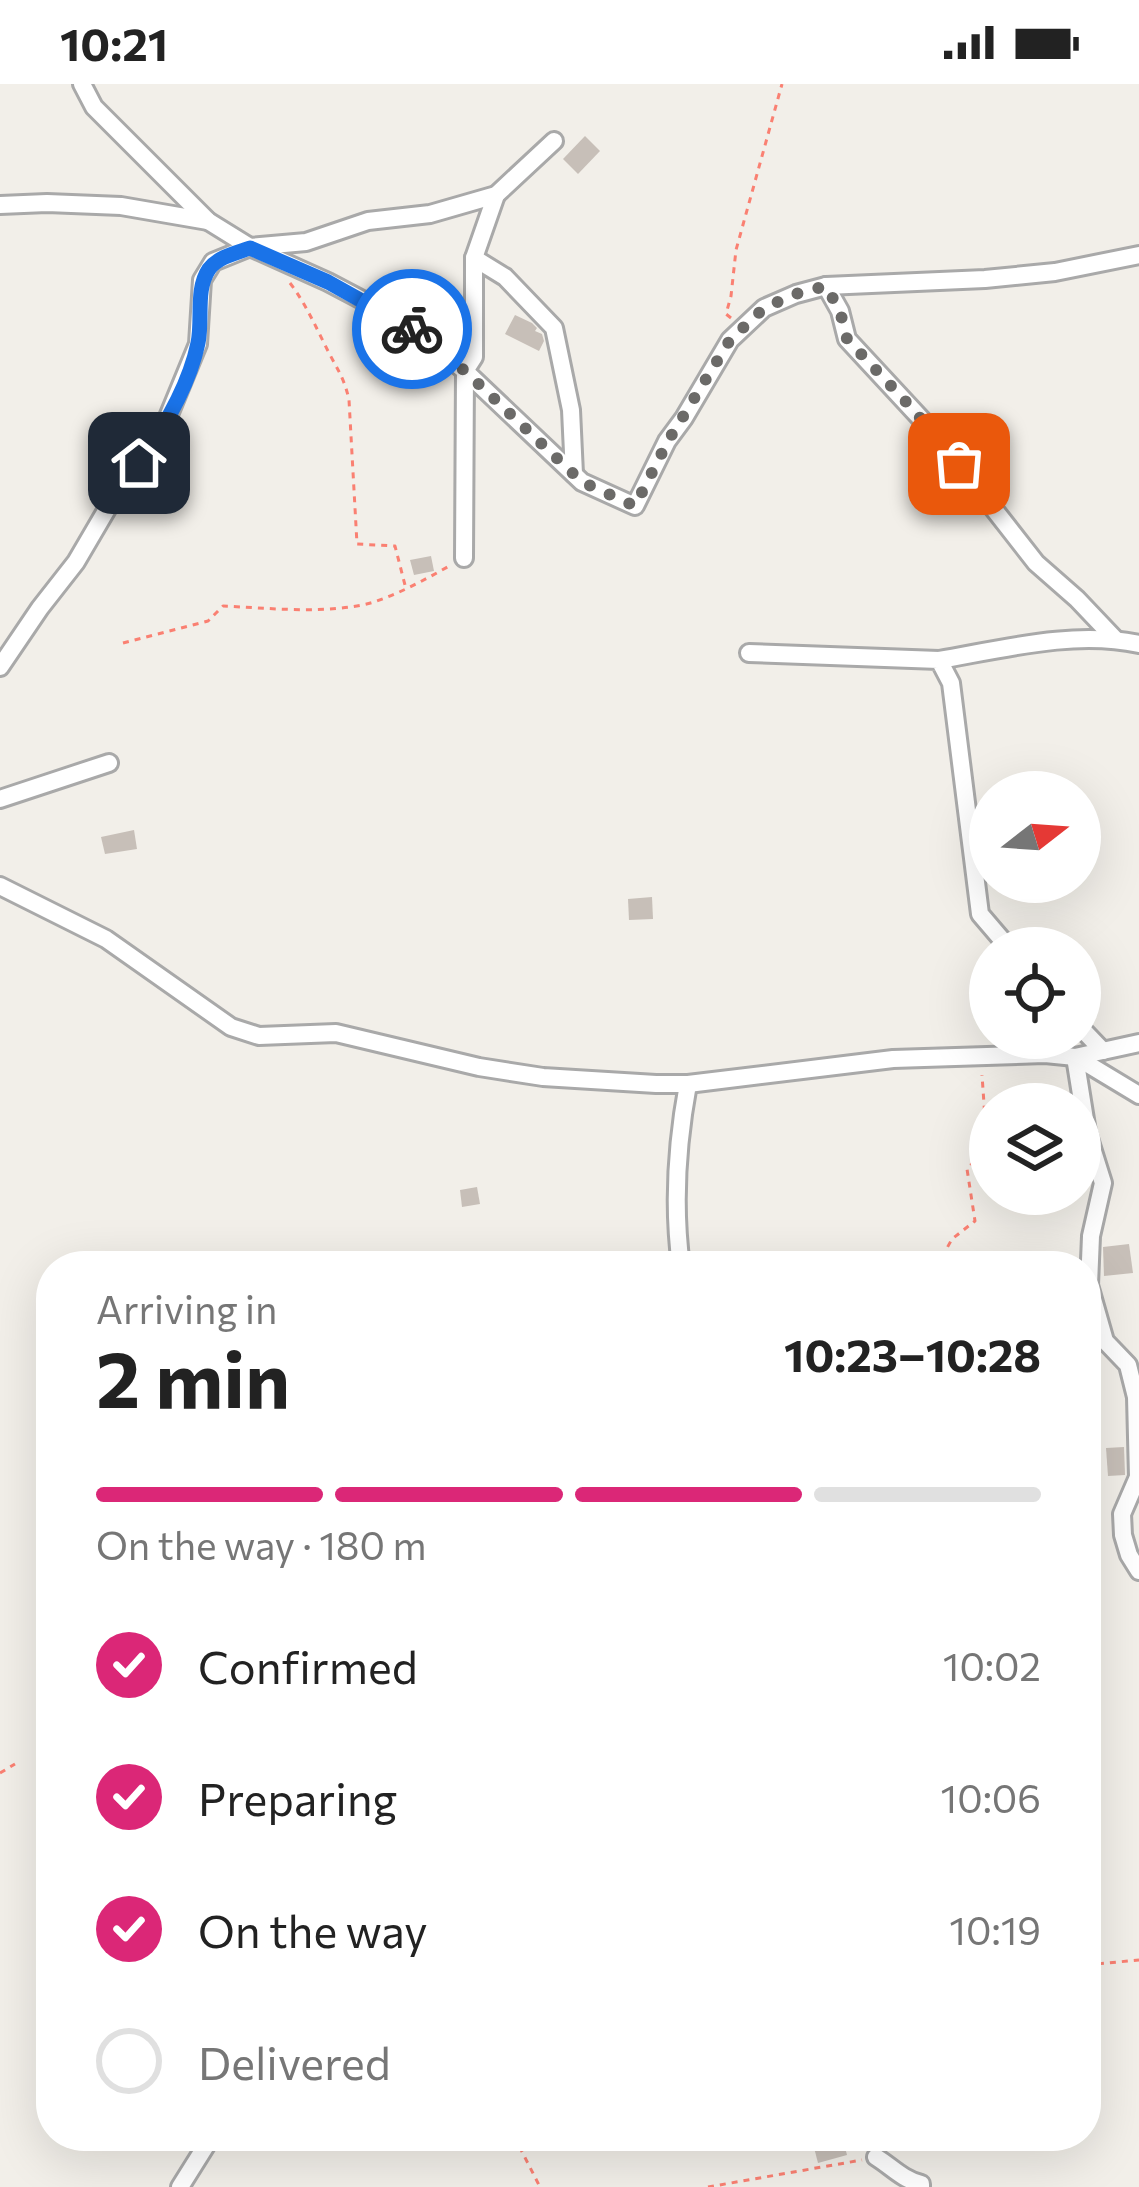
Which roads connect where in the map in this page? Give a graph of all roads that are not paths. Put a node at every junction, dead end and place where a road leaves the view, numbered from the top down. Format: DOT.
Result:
graph roads {
  1 [pos="82,84"];
  2 [pos="554,141"];
  3 [pos="496,195"];
  4 [pos="0,205"];
  5 [pos="208,221"];
  6 [pos="250,248"];
  7 [pos="1139,256"];
  8 [pos="474,258"];
  9 [pos="826,286"];
  10 [pos="465,371"];
  11 [pos="574,474"];
  12 [pos="464,558"];
  13 [pos="1114,639"];
  14 [pos="1139,644"];
  15 [pos="749,653"];
  16 [pos="939,660"];
  17 [pos="0,667"];
  18 [pos="109,763"];
  19 [pos="0,799"];
  20 [pos="0,886"];
  21 [pos="991,927"];
  22 [pos="1139,1043"];
  23 [pos="1103,1051"];
  24 [pos="969,1056"];
  25 [pos="1075,1059"];
  26 [pos="1078,1059"];
  27 [pos="688,1084"];
  28 [pos="1139,1095"];
  29 [pos="679,1251"];
  30 [pos="1090,1251"];
  31 [pos="1101,1327"];
  32 [pos="1139,1571"];
  33 [pos="203,2151"];
  34 [pos="876,2157"];
  35 [pos="180,2187"];
  36 [pos="921,2187"];
  1 -- 5 [label="street"];
  2 -- 3 [label="street"];
  3 -- 6 [label="street"];
  3 -- 8 [label="street"];
  4 -- 5 [label="street"];
  5 -- 6 [label="street"];
  6 -- 10 [label="street"];
  6 -- 17 [label="street"];
  7 -- 9 [label="street"];
  8 -- 10 [label="street"];
  8 -- 11 [label="street"];
  9 -- 11 [label="street"];
  9 -- 13 [label="street"];
  10 -- 11 [label="street"];
  10 -- 12 [label="street"];
  13 -- 14 [label="street"];
  13 -- 16 [label="street"];
  15 -- 16 [label="street"];
  16 -- 21 [label="street"];
  18 -- 19 [label="street"];
  20 -- 27 [label="street"];
  22 -- 23 [label="street"];
  24 -- 27 [label="street"];
  25 -- 30 [label="street"];
  26 -- 28 [label="street"];
  27 -- 29 [label="street"];
  31 -- 32 [label="street"];
  33 -- 35 [label="street"];
  34 -- 36 [label="street"];
}
